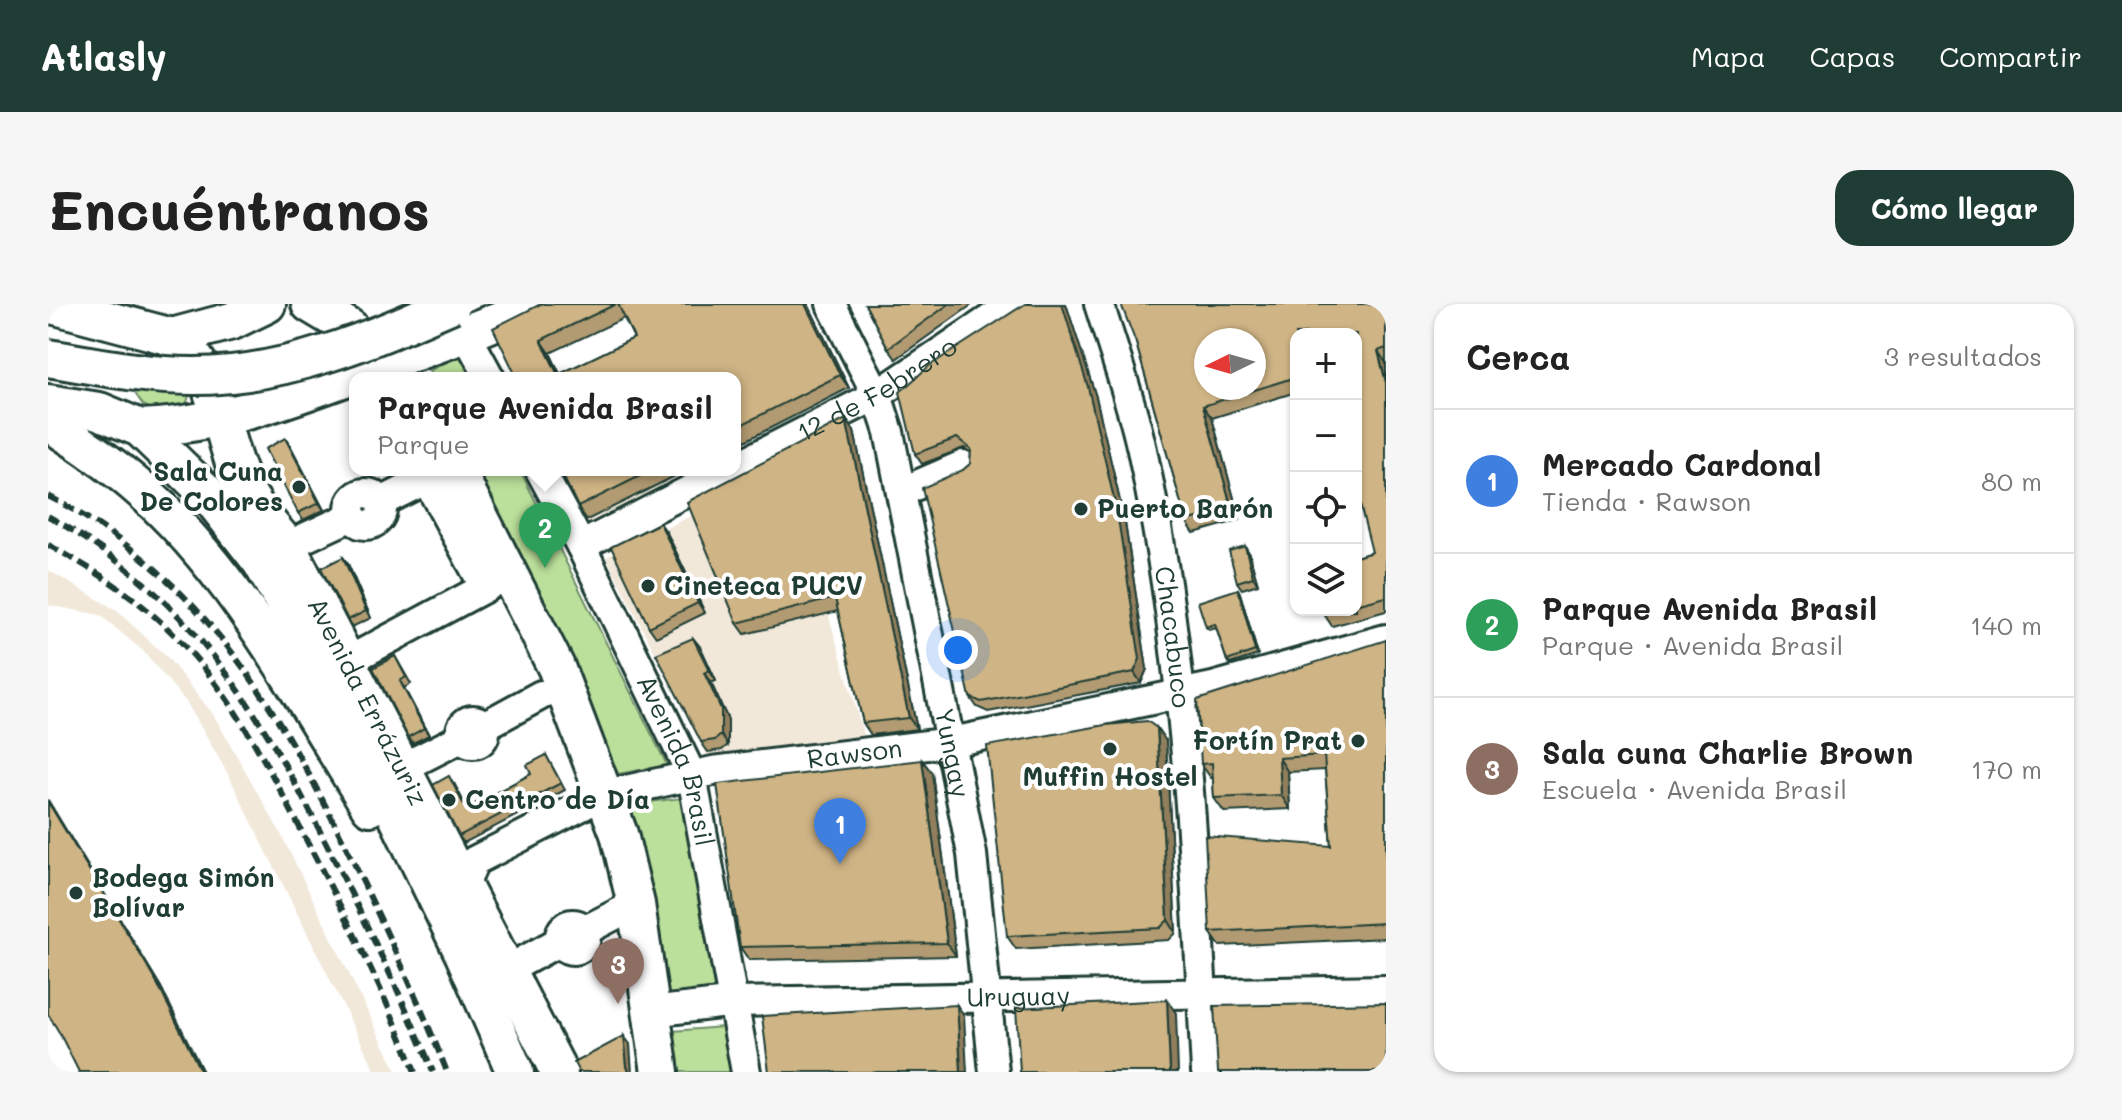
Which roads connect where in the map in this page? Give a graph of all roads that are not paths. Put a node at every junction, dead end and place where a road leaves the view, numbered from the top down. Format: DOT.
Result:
graph roads {
  1 [pos="48,304"];
  2 [pos="267,304"];
  3 [pos="310,304"];
  4 [pos="359,304"];
  5 [pos="441,304"];
  6 [pos="536,304"];
  7 [pos="831,304"];
  8 [pos="1013,304"];
  9 [pos="1099,304"];
  10 [pos="459,320"];
  11 [pos="166,337"];
  12 [pos="48,358"];
  13 [pos="391,370"];
  14 [pos="487,372"];
  15 [pos="349,383"];
  16 [pos="877,395"];
  17 [pos="48,403"];
  18 [pos="261,409"];
  19 [pos="221,419"];
  20 [pos="48,422"];
  21 [pos="126,422"];
  22 [pos="232,460"];
  23 [pos="741,464"];
  24 [pos="963,465"];
  25 [pos="431,476"];
  26 [pos="438,476"];
  27 [pos="439,476"];
  28 [pos="543,476"];
  29 [pos="717,476"];
  30 [pos="901,492"];
  31 [pos="287,546"];
  32 [pos="581,546"];
  33 [pos="488,586"];
  34 [pos="1386,639"];
  35 [pos="348,661"];
  36 [pos="541,695"];
  37 [pos="1182,695"];
  38 [pos="952,742"];
  39 [pos="402,768"];
  40 [pos="692,776"];
  41 [pos="599,784"];
  42 [pos="461,866"];
  43 [pos="636,904"];
  44 [pos="507,970"];
  45 [pos="1386,990"];
  46 [pos="1202,993"];
  47 [pos="988,999"];
  48 [pos="736,1002"];
  49 [pos="651,1012"];
  50 [pos="506,1072"];
  51 [pos="515,1072"];
  52 [pos="559,1072"];
  53 [pos="660,1072"];
  54 [pos="746,1072"];
  55 [pos="994,1072"];
  56 [pos="1206,1072"];
  1 -- 11 [label="main road"];
  2 -- 11 [label="main road"];
  3 -- 13 [label="main road"];
  4 -- 13 [label="main road"];
  5 -- 10 [label="street"];
  6 -- 10 [label="main road"];
  7 -- 16 [label="street, Yungay"];
  8 -- 16 [label="street, 12 de Febrero"];
  9 -- 37 [label="street, Chacabuco"];
  10 -- 12 [label="main road, bridge"];
  10 -- 13 [label="main road"];
  10 -- 14 [label="street"];
  11 -- 19 [label="main road, Avenida Errázuriz"];
  11 -- 21 [label="main road"];
  15 -- 18 [label="main road"];
  16 -- 23 [label="street, 12 de Febrero"];
  16 -- 30 [label="street, Yungay"];
  17 -- 21 [label="main road"];
  18 -- 19 [label="main road"];
  18 -- 22 [label="main road"];
  19 -- 21 [label="main road"];
  19 -- 22 [label="main road, Avenida Errázuriz"];
  20 -- 50 [label="main road"];
  21 -- 51 [label="main road, Avenida Errázuriz"];
  22 -- 31 [label="main road, Avenida Errázuriz"];
  24 -- 30 [label="street"];
  25 -- 31 [label="street"];
  26 -- 33 [label="main road"];
  27 -- 41 [label="main road"];
  28 -- 32 [label="street, Avenida Brasil"];
  29 -- 32 [label="street"];
  30 -- 38 [label="street, Yungay"];
  31 -- 35 [label="main road, Avenida Errázuriz"];
  32 -- 40 [label="street, Avenida Brasil"];
  33 -- 35 [label="street"];
  33 -- 36 [label="main road"];
  34 -- 37 [label="street, Rawson"];
  35 -- 39 [label="main road, Avenida Errázuriz"];
  36 -- 39 [label="street"];
  36 -- 41 [label="main road"];
  37 -- 38 [label="street, Rawson"];
  37 -- 46 [label="street, Chacabuco"];
  38 -- 40 [label="street, Rawson"];
  38 -- 47 [label="street, Yungay"];
  39 -- 42 [label="main road, Avenida Errázuriz"];
  40 -- 41 [label="street, Rawson"];
  40 -- 48 [label="street, Avenida Brasil"];
  41 -- 42 [label="street, Rawson"];
  41 -- 43 [label="main road"];
  42 -- 44 [label="main road, Avenida Errázuriz"];
  43 -- 44 [label="street"];
  43 -- 49 [label="main road"];
  44 -- 52 [label="main road, Avenida Errázuriz"];
  45 -- 46 [label="street, Uruguay"];
  46 -- 47 [label="street, Uruguay"];
  46 -- 56 [label="street, Chacabuco"];
  47 -- 48 [label="street, Uruguay"];
  47 -- 55 [label="street, Yungay"];
  48 -- 49 [label="street, Uruguay"];
  48 -- 54 [label="street, Avenida Brasil"];
  49 -- 53 [label="main road"];
}
